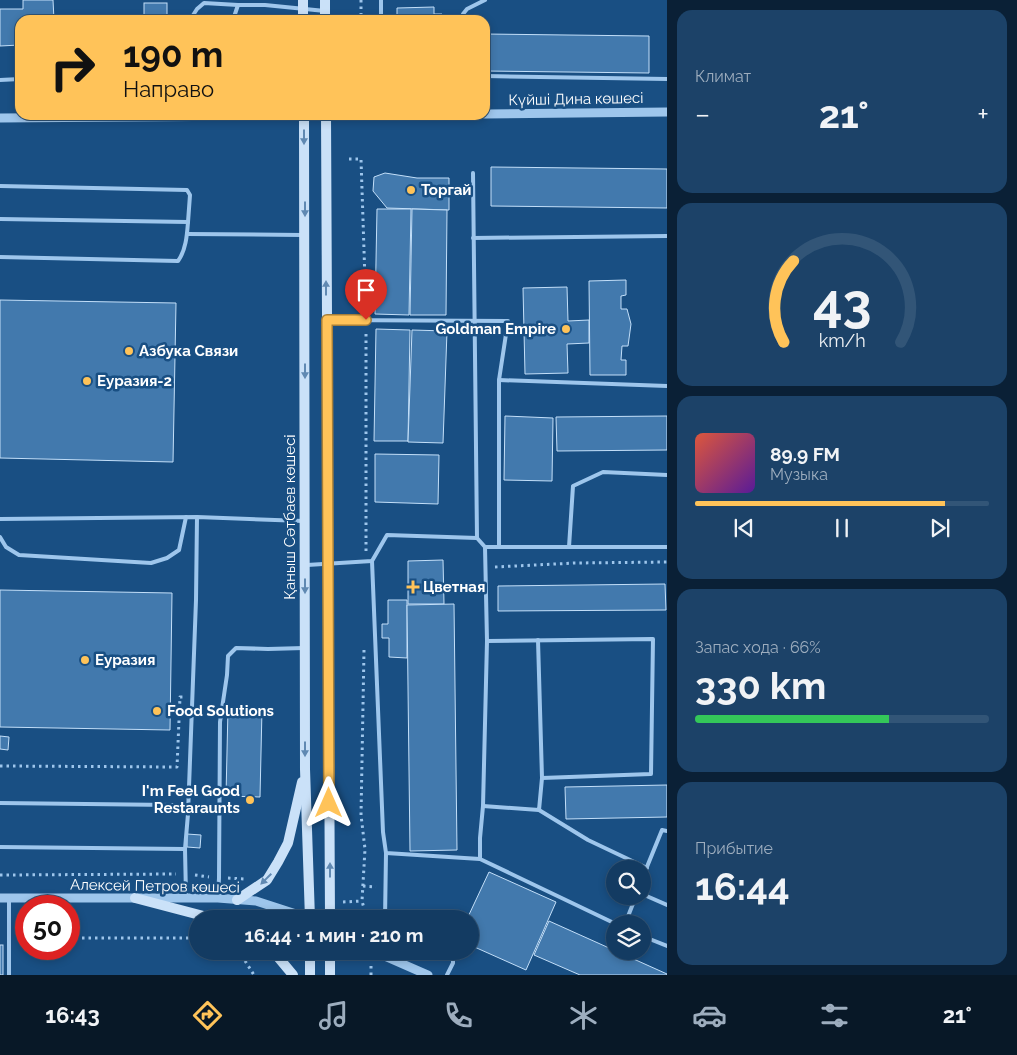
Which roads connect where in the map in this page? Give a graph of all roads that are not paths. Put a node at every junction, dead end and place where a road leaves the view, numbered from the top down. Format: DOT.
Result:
graph roads {
  1 [pos="381,0"];
  2 [pos="485,0"];
  3 [pos="303,4"];
  4 [pos="238,5"];
  5 [pos="325,10"];
  6 [pos="193,15"];
  7 [pos="235,15"];
  8 [pos="381,15"];
  9 [pos="463,15"];
  10 [pos="490,76"];
  11 [pos="667,78"];
  12 [pos="15,79"];
  13 [pos="0,80"];
  14 [pos="667,112"];
  15 [pos="490,114"];
  16 [pos="0,118"];
  17 [pos="15,118"];
  18 [pos="304,120"];
  19 [pos="326,120"];
  20 [pos="473,173"];
  21 [pos="0,186"];
  22 [pos="0,219"];
  23 [pos="188,222"];
  24 [pos="187,234"];
  25 [pos="305,235"];
  26 [pos="667,236"];
  27 [pos="473,238"];
  28 [pos="0,257"];
  29 [pos="327,320"];
  30 [pos="474,321"];
  31 [pos="499,380"];
  32 [pos="667,386"];
  33 [pos="667,475"];
  34 [pos="186,517"];
  35 [pos="197,517"];
  36 [pos="0,519"];
  37 [pos="305,521"];
  38 [pos="0,537"];
  39 [pos="476,538"];
  40 [pos="486,547"];
  41 [pos="499,547"];
  42 [pos="569,547"];
  43 [pos="667,547"];
  44 [pos="372,562"];
  45 [pos="328,563"];
  46 [pos="305,565"];
  47 [pos="538,640"];
  48 [pos="487,641"];
  49 [pos="305,648"];
  50 [pos="305,769"];
  51 [pos="542,778"];
  52 [pos="0,803"];
  53 [pos="483,806"];
  54 [pos="538,810"];
  55 [pos="188,814"];
  56 [pos="667,831"];
  57 [pos="0,846"];
  58 [pos="185,849"];
  59 [pos="386,852"];
  60 [pos="480,859"];
  61 [pos="630,860"];
  62 [pos="650,860"];
  63 [pos="4,898"];
  64 [pos="136,898"];
  65 [pos="186,898"];
  66 [pos="218,898"];
  67 [pos="651,898"];
  68 [pos="237,900"];
  69 [pos="667,904"];
  70 [pos="284,910"];
  71 [pos="309,910"];
  72 [pos="330,910"];
  73 [pos="385,910"];
  74 [pos="189,912"];
  75 [pos="606,919"];
  76 [pos="651,940"];
  77 [pos="667,946"];
  78 [pos="280,960"];
  79 [pos="310,960"];
  80 [pos="330,960"];
  81 [pos="394,960"];
  82 [pos="453,960"];
  83 [pos="9,975"];
  84 [pos="293,975"];
  85 [pos="310,975"];
  86 [pos="330,975"];
  87 [pos="428,975"];
  88 [pos="447,975"];
  1 -- 8 [label="lane"];
  2 -- 9 [label="lane"];
  3 -- 4 [label="lane"];
  3 -- 5 [label="lane"];
  4 -- 6 [label="lane"];
  4 -- 7 [label="lane"];
  10 -- 11 [label="lane"];
  12 -- 13 [label="lane"];
  14 -- 15 [label="street, Күйші Дина көшесі"];
  16 -- 17 [label="street"];
  18 -- 25 [label="main road, Қаныш Сәтбаев көшесі, one-way"];
  29 -- 19 [label="main road, one-way"];
  20 -- 27 [label="lane"];
  21 -- 23 [label="lane"];
  22 -- 23 [label="lane"];
  23 -- 24 [label="lane"];
  24 -- 25 [label="lane"];
  24 -- 28 [label="lane"];
  25 -- 37 [label="main road, Қаныш Сәтбаев көшесі, one-way"];
  26 -- 27 [label="lane"];
  27 -- 30 [label="lane"];
  29 -- 30 [label="lane"];
  29 -- 45 [label="main road"];
  30 -- 31 [label="lane"];
  30 -- 39 [label="lane"];
  31 -- 32 [label="lane"];
  31 -- 41 [label="lane"];
  33 -- 42 [label="lane"];
  34 -- 35 [label="lane"];
  34 -- 36 [label="lane"];
  34 -- 38 [label="lane"];
  35 -- 37 [label="lane"];
  35 -- 55 [label="lane"];
  37 -- 46 [label="main road, Қаныш Сәтбаев көшесі"];
  39 -- 40 [label="lane"];
  39 -- 44 [label="lane"];
  40 -- 41 [label="lane"];
  40 -- 48 [label="lane"];
  41 -- 42 [label="lane"];
  42 -- 43 [label="lane"];
  44 -- 45 [label="lane"];
  44 -- 59 [label="lane"];
  45 -- 46 [label="lane"];
  72 -- 45 [label="main road, one-way"];
  46 -- 49 [label="main road, Қаныш Сәтбаев көшесі, one-way"];
  47 -- 48 [label="lane"];
  47 -- 51 [label="lane"];
  47 -- 51 [label="lane"];
  48 -- 53 [label="lane"];
  49 -- 50 [label="main road, Қаныш Сәтбаев көшесі, one-way"];
  49 -- 66 [label="lane"];
  50 -- 68 [label="main road, one-way"];
  50 -- 71 [label="main road, Қаныш Сәтбаев көшесі"];
  51 -- 54 [label="lane"];
  52 -- 55 [label="lane"];
  53 -- 54 [label="lane"];
  53 -- 60 [label="lane"];
  54 -- 61 [label="lane"];
  55 -- 58 [label="lane"];
  56 -- 62 [label="lane"];
  57 -- 58 [label="lane"];
  58 -- 65 [label="lane"];
  59 -- 60 [label="lane"];
  59 -- 73 [label="lane"];
  60 -- 75 [label="lane"];
  63 -- 64 [label="street, Алексей Петров көшесі"];
  63 -- 83 [label="lane"];
  64 -- 65 [label="street, Алексей Петров көшесі"];
  64 -- 74 [label="main road"];
  65 -- 66 [label="street, Алексей Петров көшесі"];
  66 -- 68 [label="street, Алексей Петров көшесі"];
  67 -- 69 [label="lane"];
  68 -- 70 [label="street, Алексей Петров көшесі"];
  76 -- 77 [label="lane"];
  78 -- 84 [label="main road"];
  79 -- 85 [label="main road"];
  80 -- 86 [label="main road"];
  81 -- 87 [label="street"];
  82 -- 88 [label="lane"];
}
